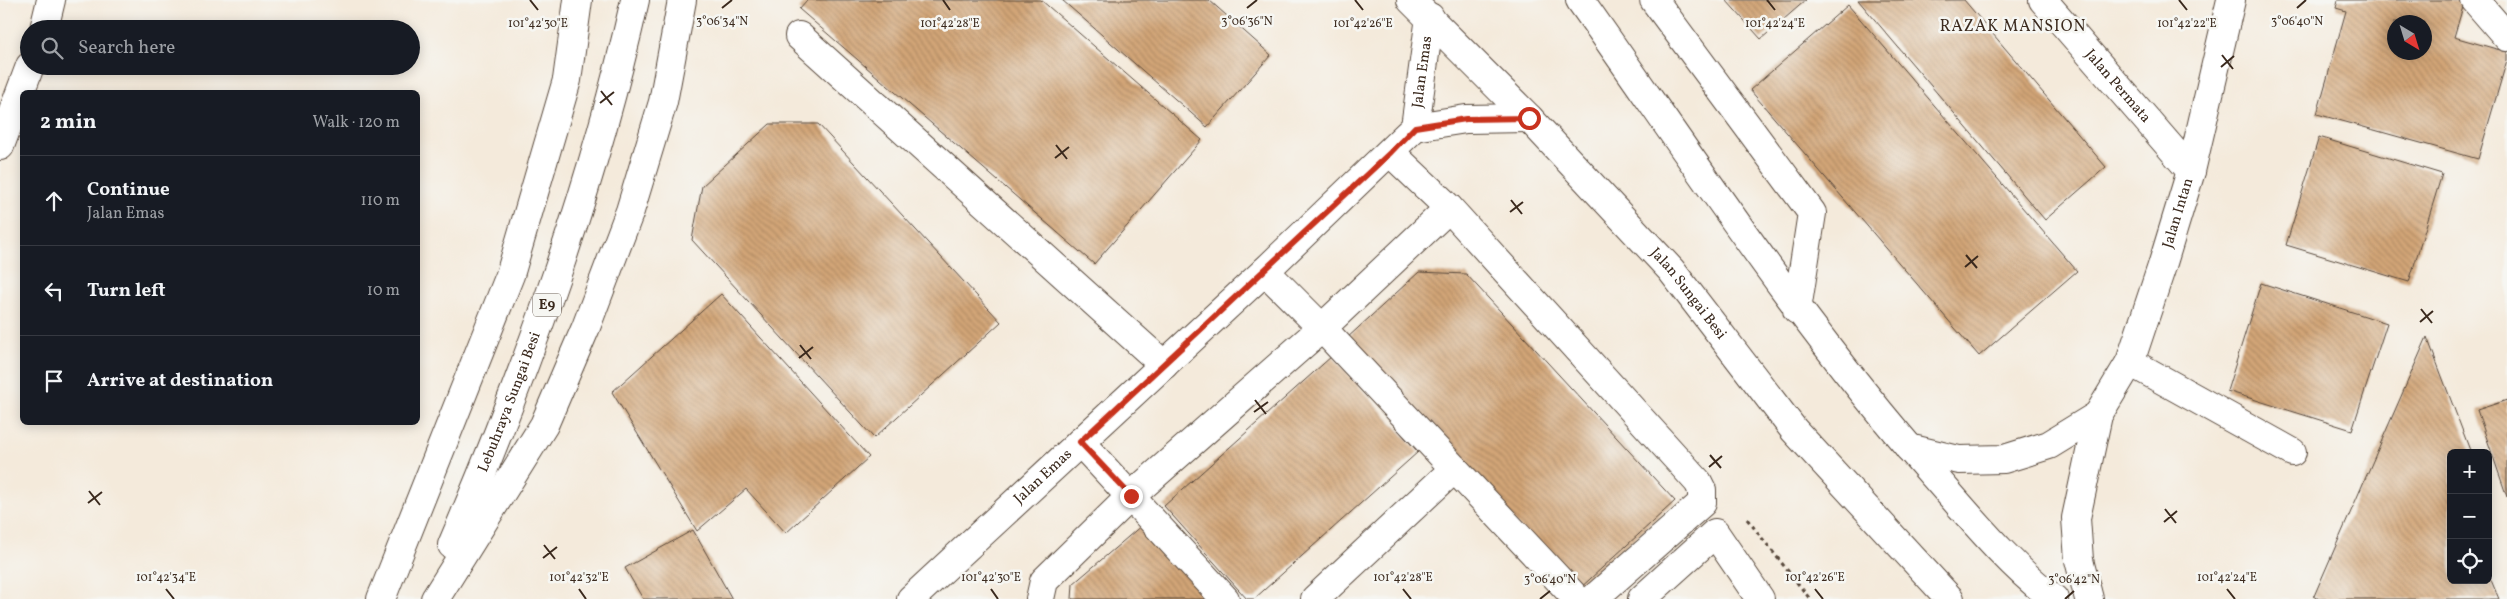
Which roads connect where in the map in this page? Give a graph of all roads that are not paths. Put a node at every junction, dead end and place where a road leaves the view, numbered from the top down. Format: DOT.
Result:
graph roads {
  1 [pos="51,0"];
  2 [pos="578,0"];
  3 [pos="635,0"];
  4 [pos="682,0"];
  5 [pos="1580,0"];
  6 [pos="1654,0"];
  7 [pos="2043,0"];
  8 [pos="2231,0"];
  9 [pos="2475,0"];
  10 [pos="1421,8"];
  11 [pos="46,20"];
  12 [pos="799,36"];
  13 [pos="2507,37"];
  14 [pos="27,75"];
  15 [pos="21,90"];
  16 [pos="20,93"];
  17 [pos="1529,118"];
  18 [pos="1415,127"];
  19 [pos="0,146"];
  20 [pos="1391,152"];
  21 [pos="2191,171"];
  22 [pos="1449,208"];
  23 [pos="1265,271"];
  24 [pos="1797,310"];
  25 [pos="1322,328"];
  26 [pos="2130,362"];
  27 [pos="1164,365"];
  28 [pos="2098,415"];
  29 [pos="1080,442"];
  30 [pos="1909,448"];
  31 [pos="2292,452"];
  32 [pos="1454,469"];
  33 [pos="1131,496"];
  34 [pos="381,599"];
  35 [pos="430,599"];
  36 [pos="435,599"];
  37 [pos="911,599"];
  38 [pos="1040,599"];
  39 [pos="1225,599"];
  40 [pos="1315,599"];
  41 [pos="1577,599"];
  42 [pos="1593,599"];
  43 [pos="1642,599"];
  44 [pos="1760,599"];
  45 [pos="1950,599"];
  46 [pos="2054,599"];
  47 [pos="2088,599"];
  1 -- 11 [label="main road"];
  2 -- 34 [label="main road"];
  3 -- 35 [label="main road, Lebuhraya Sungai Besi / E9"];
  4 -- 36 [label="main road"];
  5 -- 24 [label="main road"];
  6 -- 24 [label="main road"];
  7 -- 21 [label="main road, Jalan Permata"];
  8 -- 21 [label="main road, Jalan Intan"];
  9 -- 13 [label="main road"];
  10 -- 17 [label="main road, Jalan Sungai Besi"];
  10 -- 18 [label="main road, Jalan Emas"];
  12 -- 27 [label="main road"];
  14 -- 15 [label="main road"];
  16 -- 19 [label="main road"];
  17 -- 18 [label="main road, Jalan Emas"];
  17 -- 45 [label="main road, Jalan Sungai Besi"];
  18 -- 20 [label="main road, Jalan Emas"];
  20 -- 22 [label="main road"];
  20 -- 23 [label="main road, Jalan Emas"];
  21 -- 26 [label="main road, Jalan Intan"];
  22 -- 25 [label="main road"];
  22 -- 42 [label="main road"];
  23 -- 25 [label="main road"];
  23 -- 27 [label="main road, Jalan Emas"];
  24 -- 30 [label="main road"];
  25 -- 32 [label="main road"];
  25 -- 33 [label="main road"];
  26 -- 28 [label="main road, Jalan Intan"];
  26 -- 31 [label="main road"];
  27 -- 29 [label="main road, Jalan Emas"];
  28 -- 30 [label="main road, Jalan Intan"];
  28 -- 47 [label="main road, Jalan Intan"];
  29 -- 33 [label="main road"];
  29 -- 37 [label="main road, Jalan Emas"];
  30 -- 46 [label="main road"];
  32 -- 40 [label="main road"];
  32 -- 41 [label="main road"];
  33 -- 38 [label="main road"];
  33 -- 39 [label="main road"];
  43 -- 44 [label="main road"];
}
